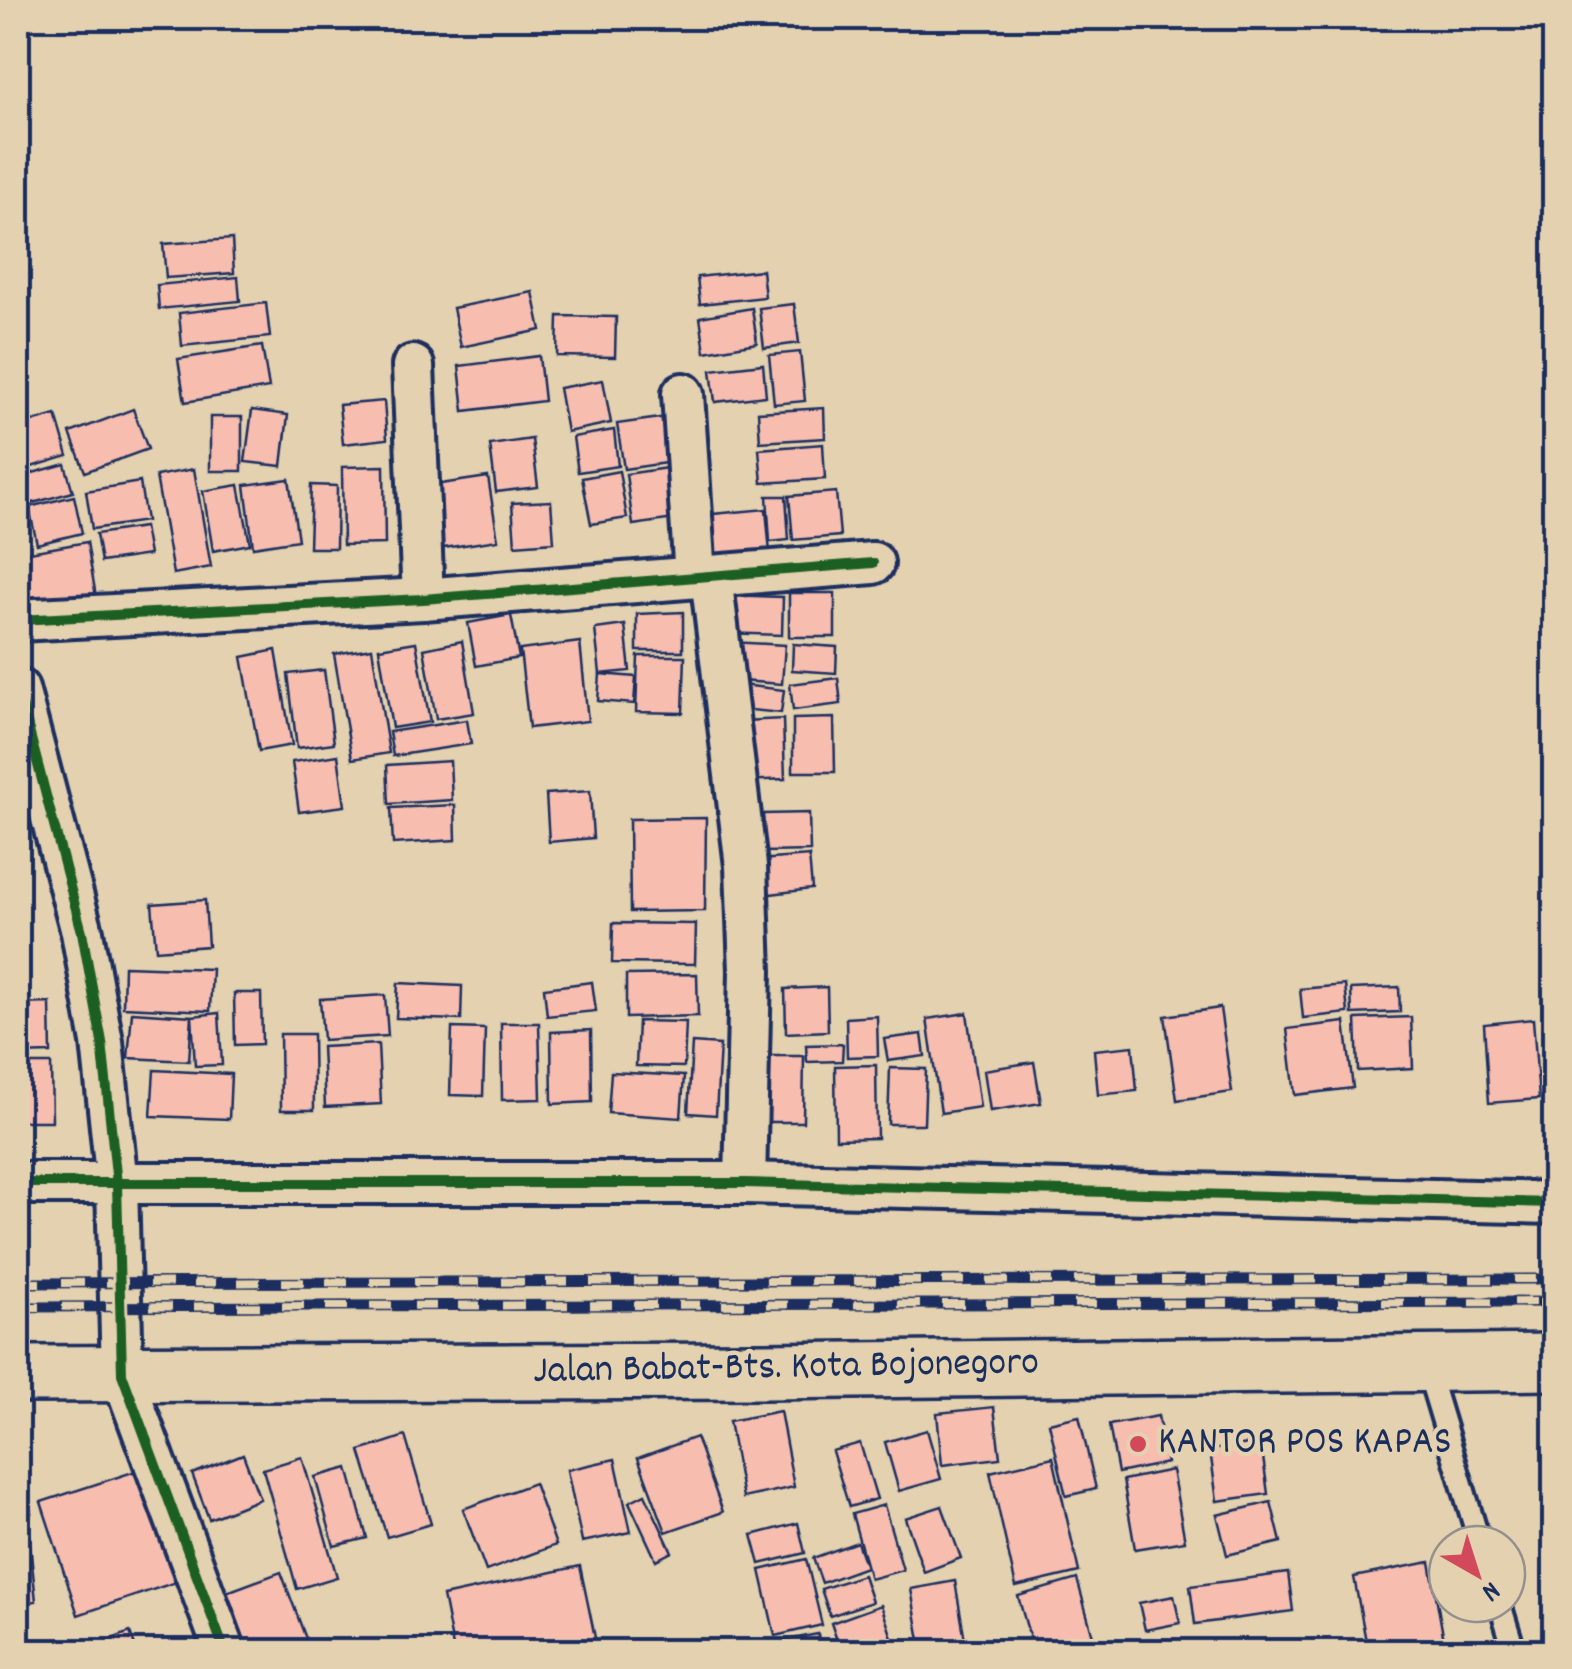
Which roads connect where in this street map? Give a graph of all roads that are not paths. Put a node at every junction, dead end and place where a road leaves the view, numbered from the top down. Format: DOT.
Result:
graph roads {
  1 [pos="413,366"];
  2 [pos="683,394"];
  3 [pos="873,563"];
  4 [pos="703,576"];
  5 [pos="423,598"];
  6 [pos="18,620"];
  7 [pos="18,689"];
  8 [pos="18,1183"];
  9 [pos="746,1183"];
  10 [pos="117,1184"];
  11 [pos="1554,1203"];
  12 [pos="1425,1362"];
  13 [pos="1554,1362"];
  14 [pos="18,1374"];
  15 [pos="122,1374"];
  16 [pos="1474,1524"];
  17 [pos="1507,1624"];
  18 [pos="1514,1647"];
  19 [pos="225,1652"];
  1 -- 5 [label="street"];
  2 -- 4 [label="street"];
  3 -- 4 [label="street"];
  4 -- 5 [label="street"];
  4 -- 9 [label="street"];
  5 -- 6 [label="street"];
  7 -- 10 [label="street"];
  8 -- 10 [label="street"];
  9 -- 10 [label="street"];
  9 -- 11 [label="street"];
  10 -- 15 [label="street"];
  12 -- 13 [label="highway, Jalan Babat-Bts. Kota Bojonegoro"];
  12 -- 15 [label="highway, Jalan Babat-Bts. Kota Bojonegoro"];
  12 -- 16 [label="lane"];
  14 -- 15 [label="highway, Jalan Babat-Bts. Kota Bojonegoro"];
  15 -- 19 [label="street"];
  17 -- 18 [label="lane"];
}
